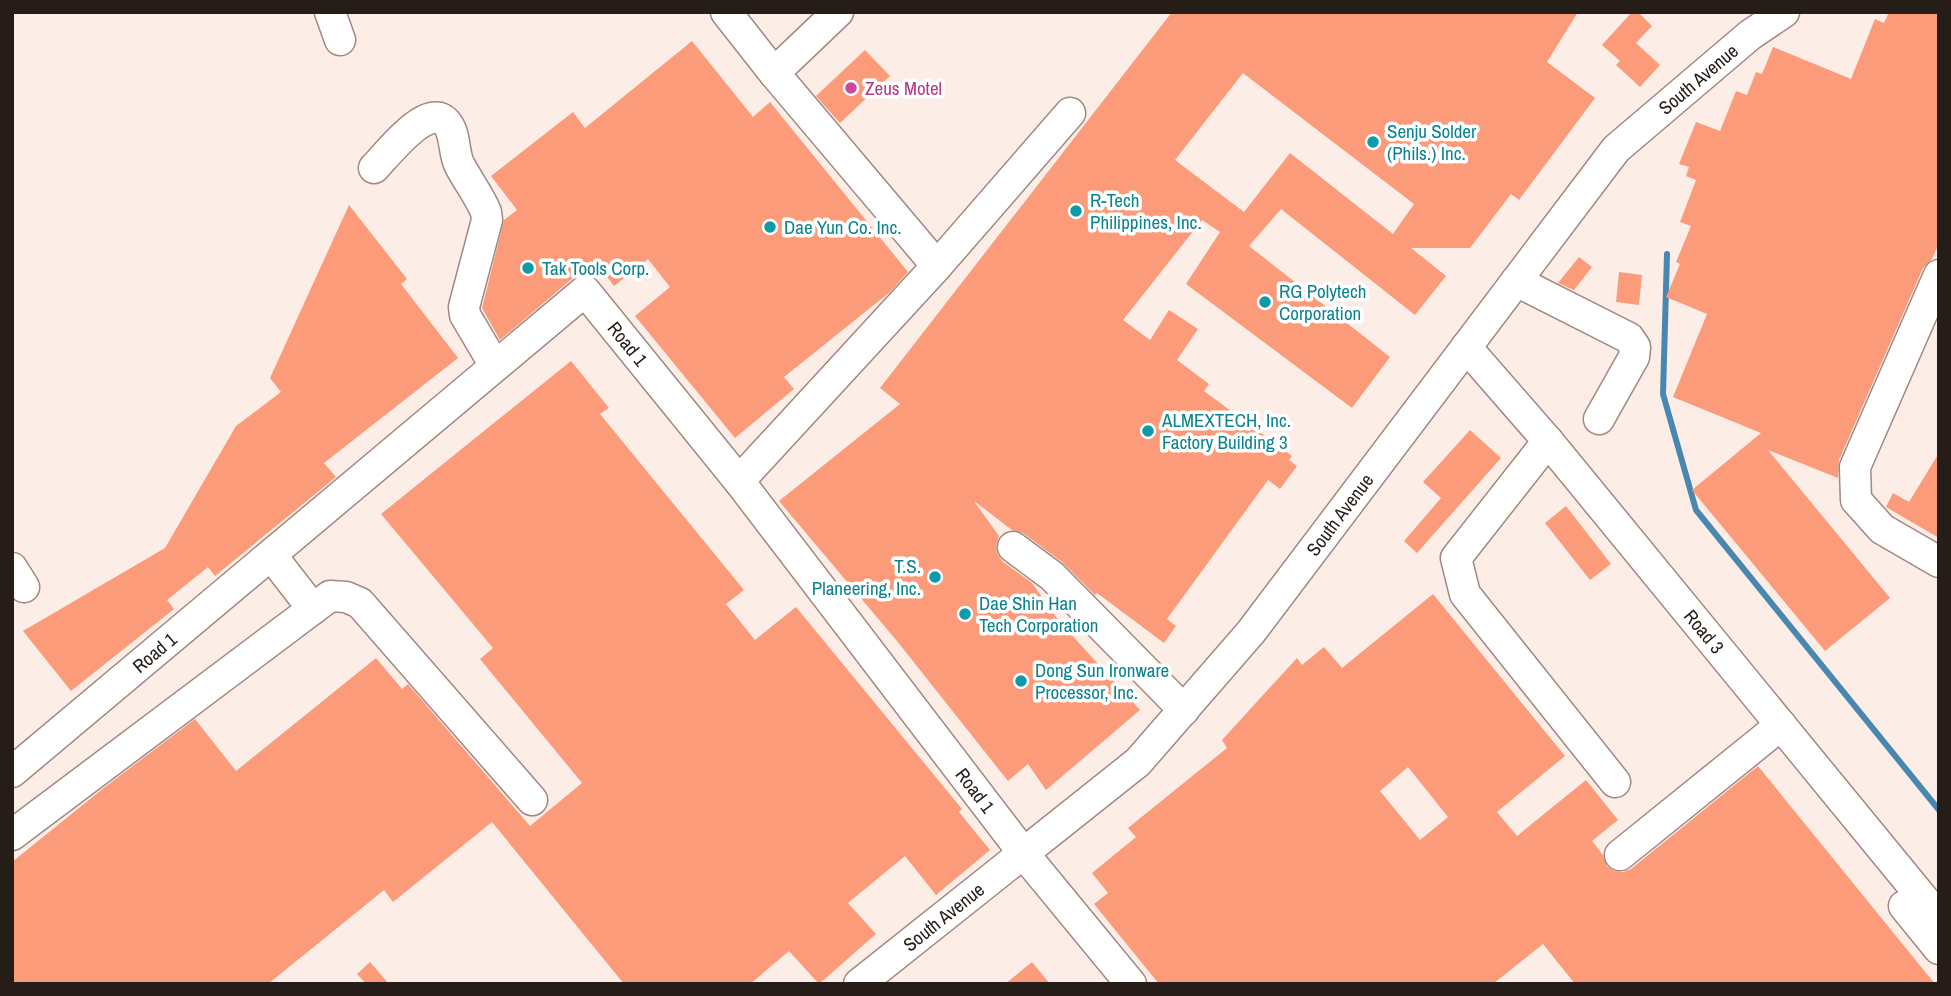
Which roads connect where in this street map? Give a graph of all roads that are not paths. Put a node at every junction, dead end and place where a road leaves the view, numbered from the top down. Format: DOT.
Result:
graph roads {
  1 [pos="726,12"];
  2 [pos="838,12"];
  3 [pos="1784,12"];
  4 [pos="774,73"];
  5 [pos="1070,113"];
  6 [pos="374,168"];
  7 [pos="937,266"];
  8 [pos="1939,275"];
  9 [pos="1516,281"];
  10 [pos="1466,347"];
  11 [pos="495,366"];
  12 [pos="1599,419"];
  13 [pos="1548,441"];
  14 [pos="739,481"];
  15 [pos="1013,547"];
  16 [pos="271,555"];
  17 [pos="1939,562"];
  18 [pos="313,609"];
  19 [pos="1184,710"];
  20 [pos="1774,731"];
  21 [pos="12,772"];
  22 [pos="1615,782"];
  23 [pos="531,800"];
  24 [pos="12,835"];
  25 [pos="1024,854"];
  26 [pos="1620,855"];
  27 [pos="1939,918"];
  28 [pos="1939,949"];
  29 [pos="859,984"];
  30 [pos="1131,984"];
  1 -- 4 [label="street"];
  2 -- 4 [label="street"];
  3 -- 9 [label="street, South Avenue"];
  4 -- 7 [label="street"];
  5 -- 7 [label="street"];
  6 -- 11 [label="street"];
  7 -- 14 [label="street"];
  8 -- 17 [label="street"];
  9 -- 10 [label="street, South Avenue"];
  9 -- 12 [label="street"];
  10 -- 13 [label="street, Road 3"];
  10 -- 19 [label="street, South Avenue"];
  11 -- 14 [label="street, Road 1"];
  11 -- 16 [label="street, Road 1"];
  13 -- 20 [label="street, Road 3"];
  13 -- 22 [label="street"];
  14 -- 25 [label="street, Road 1"];
  15 -- 19 [label="street"];
  16 -- 18 [label="street"];
  16 -- 21 [label="street, Road 1"];
  18 -- 23 [label="street"];
  18 -- 24 [label="street"];
  19 -- 25 [label="street, South Avenue"];
  20 -- 26 [label="street"];
  20 -- 27 [label="street, Road 3"];
  20 -- 28 [label="street"];
  25 -- 29 [label="street, South Avenue"];
  25 -- 30 [label="street, Road 1"];
}
